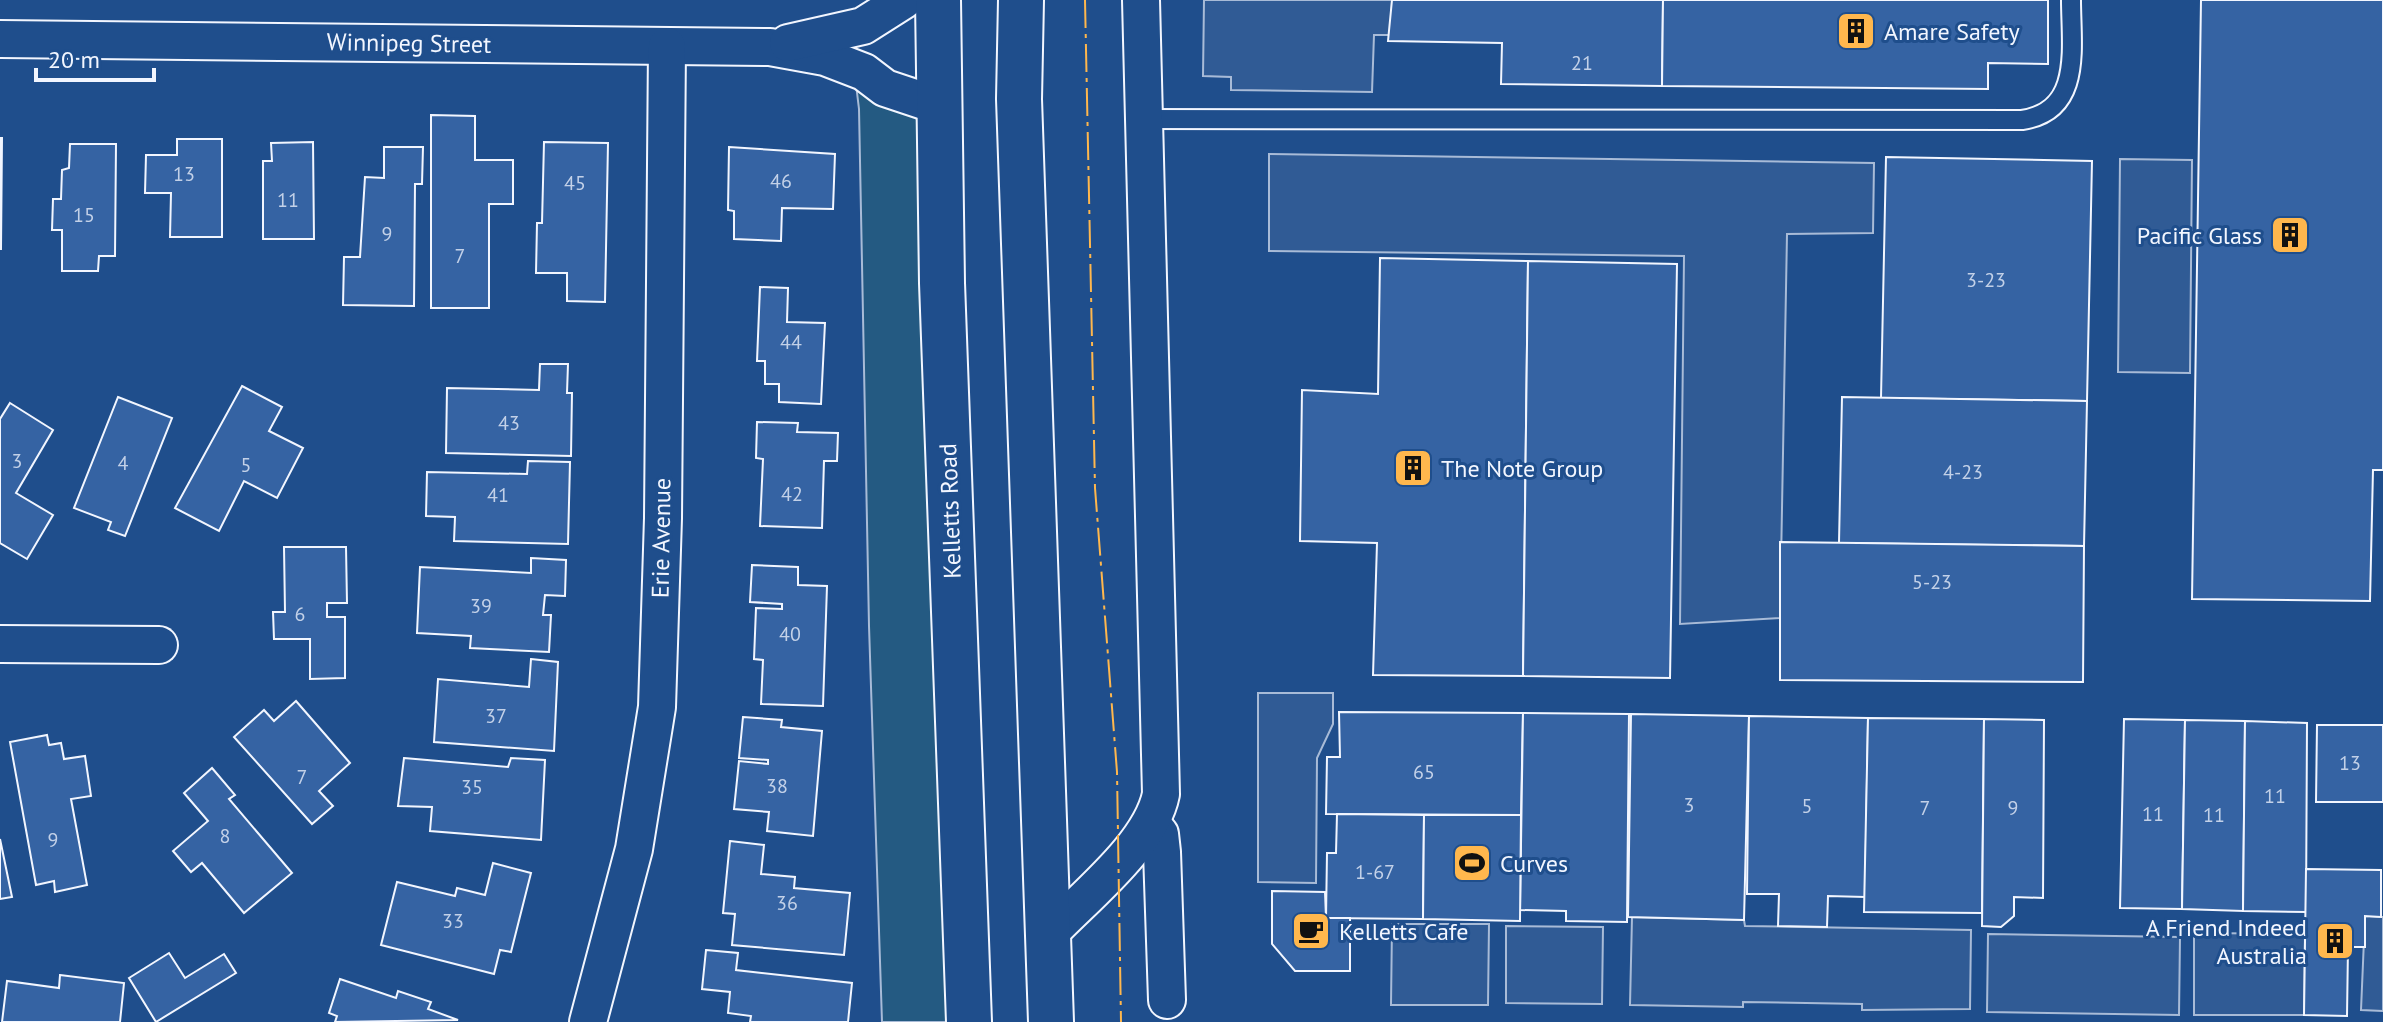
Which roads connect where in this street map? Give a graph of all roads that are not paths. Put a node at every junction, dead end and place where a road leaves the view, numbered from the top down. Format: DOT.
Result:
graph roads {
  1 [pos="904,0"];
  2 [pos="938,0"];
  3 [pos="1021,0"];
  4 [pos="1141,0"];
  5 [pos="2071,0"];
  6 [pos="0,39"];
  7 [pos="667,46"];
  8 [pos="770,47"];
  9 [pos="939,106"];
  10 [pos="1144,119"];
  11 [pos="0,644"];
  12 [pos="159,645"];
  13 [pos="1151,823"];
  14 [pos="1049,934"];
  15 [pos="1167,1000"];
  16 [pos="588,1022"];
  17 [pos="969,1022"];
  18 [pos="1051,1022"];
  1 -- 8 [label="street, Winnipeg Street"];
  2 -- 9 [label="main road, Kelletts Road"];
  3 -- 14 [label="main road"];
  4 -- 10 [label="street"];
  5 -- 10 [label="lane"];
  6 -- 7 [label="street, Winnipeg Street"];
  7 -- 8 [label="street, Winnipeg Street"];
  7 -- 16 [label="street, Erie Avenue"];
  8 -- 9 [label="street, Winnipeg Street"];
  9 -- 17 [label="main road, Kelletts Road"];
  10 -- 13 [label="street"];
  11 -- 12 [label="street"];
  13 -- 14 [label="street"];
  13 -- 15 [label="street"];
  14 -- 18 [label="main road"];
}
